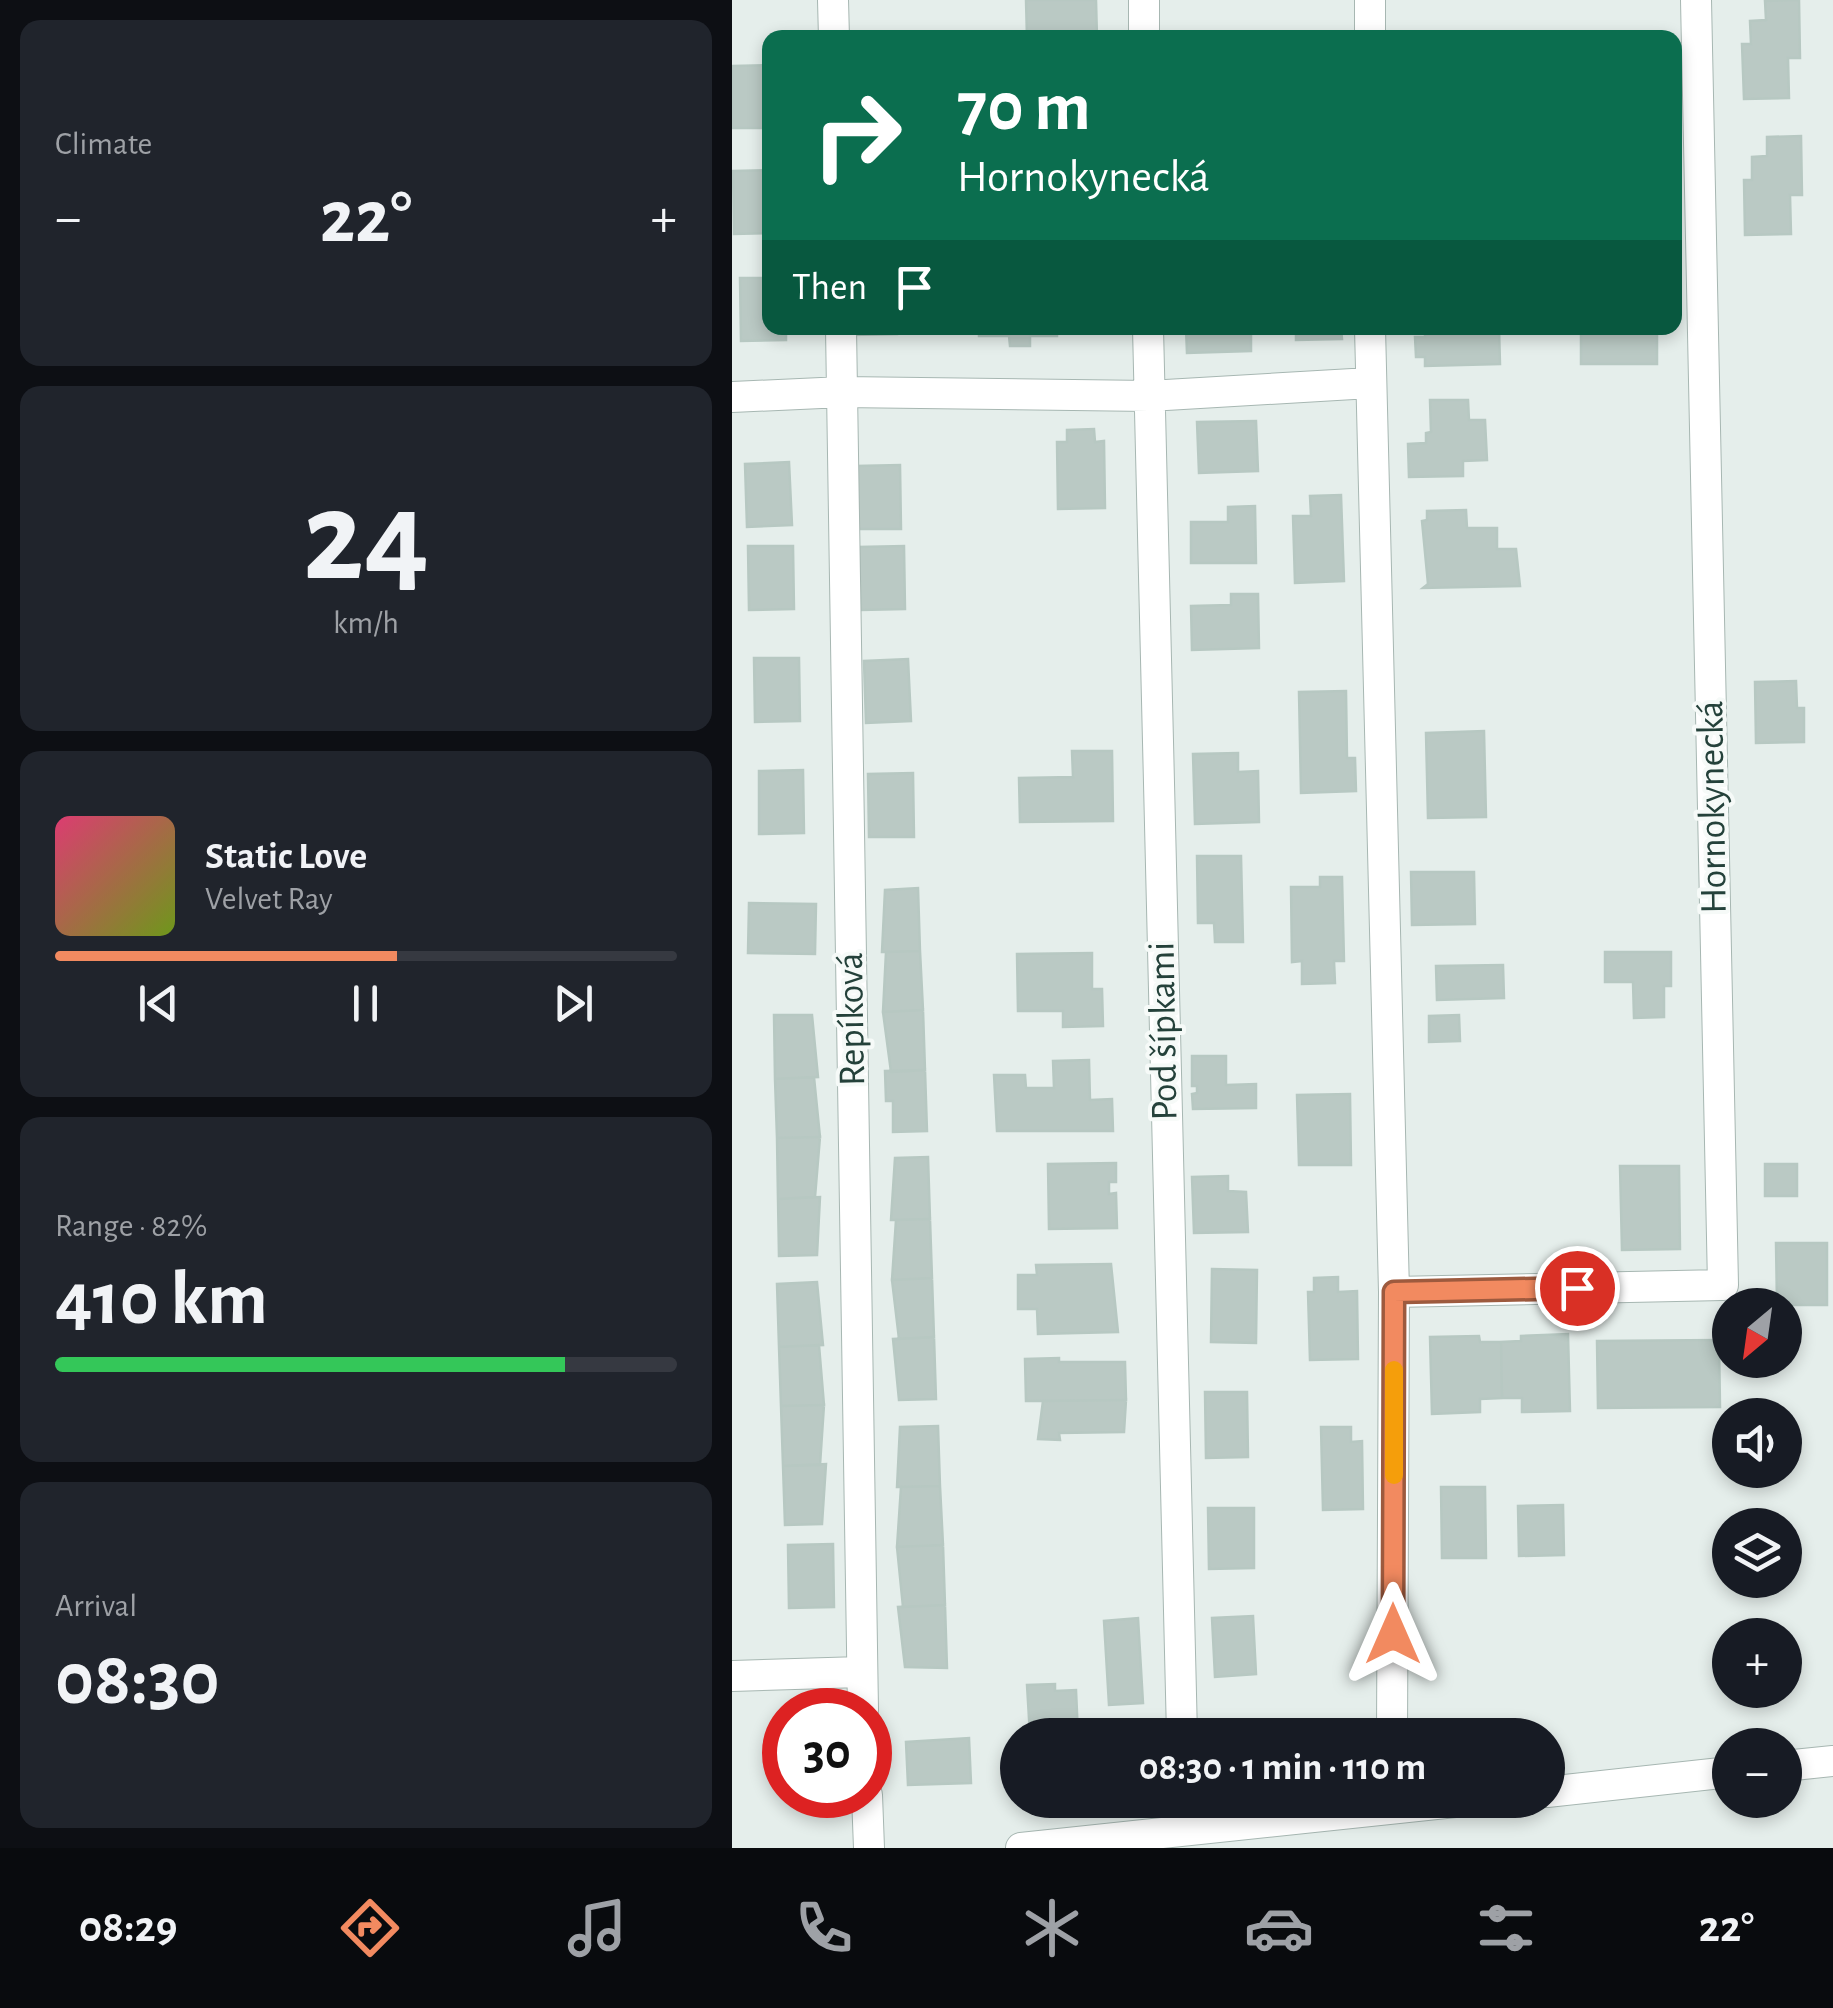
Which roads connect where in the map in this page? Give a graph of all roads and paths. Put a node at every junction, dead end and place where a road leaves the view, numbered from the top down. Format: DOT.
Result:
graph roads {
  1 [pos="833,0"];
  2 [pos="1144,0"];
  3 [pos="1370,0"];
  4 [pos="1696,0"];
  5 [pos="834,30"];
  6 [pos="1144,30"];
  7 [pos="1370,30"];
  8 [pos="841,335"];
  9 [pos="1148,335"];
  10 [pos="1370,335"];
  11 [pos="1370,383"];
  12 [pos="843,392"];
  13 [pos="1149,396"];
  14 [pos="732,398"];
  15 [pos="1394,1292"];
  16 [pos="862,1672"];
  17 [pos="732,1676"];
  18 [pos="862,1688"];
  19 [pos="1182,1718"];
  20 [pos="1392,1718"];
  21 [pos="1832,1761"];
  22 [pos="1802,1764"];
  23 [pos="1712,1774"];
  24 [pos="1565,1790"];
  25 [pos="868,1818"];
  26 [pos="1184,1818"];
  27 [pos="1284,1818"];
  28 [pos="1184,1831"];
  29 [pos="869,1848"];
  30 [pos="1021,1848"];
  1 -- 5 [label="street"];
  2 -- 6 [label="street"];
  3 -- 7 [label="street"];
  4 -- 15 [label="street, Hornokynecká"];
  8 -- 12 [label="street, Repíková"];
  9 -- 13 [label="street, Pod šípkami"];
  10 -- 11 [label="street"];
  11 -- 13 [label="street"];
  11 -- 15 [label="street"];
  12 -- 13 [label="street"];
  12 -- 14 [label="street"];
  12 -- 16 [label="street, Repíková"];
  13 -- 19 [label="street, Pod šípkami"];
  15 -- 20 [label="street"];
  16 -- 17 [label="street"];
  16 -- 18 [label="street, Repíková"];
  21 -- 22 [label="street"];
  23 -- 24 [label="street"];
  25 -- 29 [label="street"];
  26 -- 28 [label="street"];
  27 -- 28 [label="street"];
  28 -- 30 [label="street"];
}
